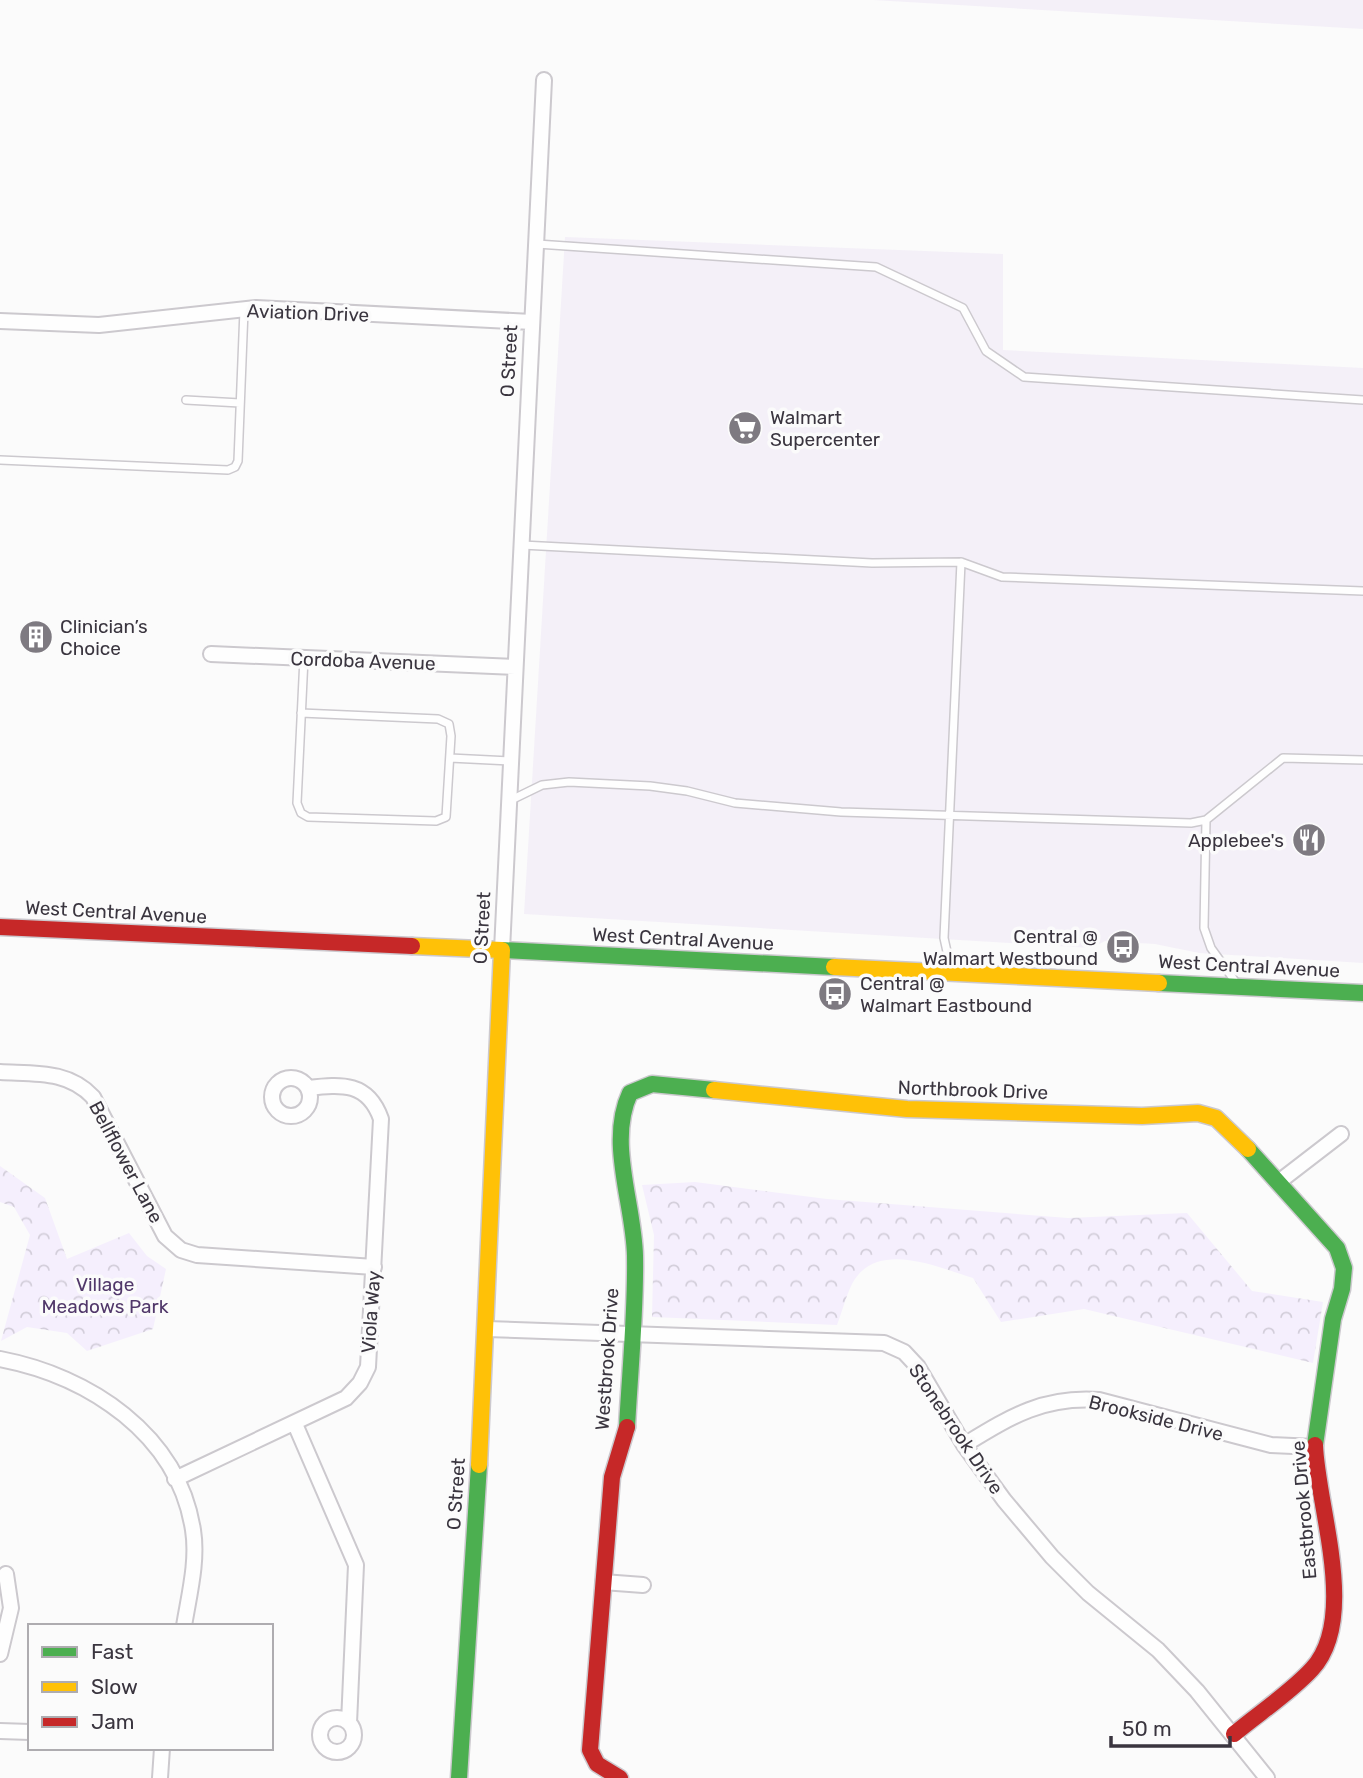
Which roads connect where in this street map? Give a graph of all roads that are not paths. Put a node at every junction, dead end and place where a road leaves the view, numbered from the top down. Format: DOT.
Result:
graph roads {
  1 [pos="544,79"];
  2 [pos="536,244"];
  3 [pos="244,310"];
  4 [pos="0,321"];
  5 [pos="532,322"];
  6 [pos="186,400"];
  7 [pos="1363,400"];
  8 [pos="240,403"];
  9 [pos="0,460"];
  10 [pos="521,545"];
  11 [pos="961,562"];
  12 [pos="1363,591"];
  13 [pos="211,654"];
  14 [pos="304,658"];
  15 [pos="515,667"];
  16 [pos="301,713"];
  17 [pos="450,758"];
  18 [pos="1363,760"];
  19 [pos="511,761"];
  20 [pos="509,801"];
  21 [pos="948,816"];
  22 [pos="1206,820"];
  23 [pos="0,927"];
  24 [pos="502,950"];
  25 [pos="951,974"];
  26 [pos="1240,987"];
  27 [pos="1363,993"];
  28 [pos="0,1072"];
  29 [pos="640,1087"];
  30 [pos="308,1088"];
  31 [pos="1341,1134"];
  32 [pos="1280,1181"];
  33 [pos="374,1267"];
  34 [pos="487,1329"];
  35 [pos="630,1335"];
  36 [pos="0,1359"];
  37 [pos="295,1424"];
  38 [pos="964,1445"];
  39 [pos="1315,1447"];
  40 [pos="175,1479"];
  41 [pos="6,1574"];
  42 [pos="603,1583"];
  43 [pos="643,1585"];
  44 [pos="184,1624"];
  45 [pos="0,1654"];
  46 [pos="349,1723"];
  47 [pos="0,1731"];
  48 [pos="28,1732"];
  49 [pos="1234,1734"];
  50 [pos="162,1750"];
  51 [pos="160,1778"];
  52 [pos="459,1778"];
  53 [pos="620,1778"];
  54 [pos="1267,1778"];
  1 -- 2 [label="street, O Street"];
  2 -- 5 [label="street, O Street"];
  2 -- 7 [label="lane"];
  3 -- 4 [label="street, Aviation Drive"];
  3 -- 5 [label="street, Aviation Drive"];
  3 -- 8 [label="lane"];
  5 -- 10 [label="street, O Street"];
  6 -- 8 [label="lane"];
  8 -- 9 [label="lane"];
  10 -- 11 [label="lane"];
  10 -- 15 [label="street, O Street"];
  11 -- 12 [label="lane"];
  11 -- 21 [label="lane"];
  13 -- 14 [label="street, Cordoba Avenue"];
  14 -- 15 [label="street, Cordoba Avenue"];
  14 -- 16 [label="lane"];
  15 -- 19 [label="street, O Street"];
  16 -- 17 [label="lane"];
  16 -- 17 [label="lane"];
  17 -- 19 [label="lane"];
  18 -- 22 [label="lane"];
  19 -- 20 [label="street, O Street"];
  20 -- 21 [label="lane"];
  20 -- 24 [label="street, O Street"];
  21 -- 22 [label="lane"];
  21 -- 25 [label="lane"];
  22 -- 26 [label="lane"];
  23 -- 24 [label="street, West Central Avenue"];
  24 -- 25 [label="street, West Central Avenue"];
  24 -- 34 [label="street, O Street"];
  25 -- 26 [label="street, West Central Avenue"];
  26 -- 27 [label="street, West Central Avenue"];
  28 -- 33 [label="street, Bellflower Lane"];
  29 -- 32 [label="street, Northbrook Drive"];
  29 -- 35 [label="street, Westbrook Drive"];
  30 -- 33 [label="street, Viola Way"];
  31 -- 32 [label="street"];
  32 -- 39 [label="street, Eastbrook Drive"];
  33 -- 37 [label="street, Viola Way"];
  34 -- 35 [label="street, Stonebrook Drive"];
  34 -- 52 [label="street, O Street"];
  35 -- 38 [label="street, Stonebrook Drive"];
  35 -- 42 [label="street, Westbrook Drive"];
  36 -- 40 [label="street"];
  37 -- 40 [label="street, Viola Way"];
  37 -- 46 [label="street"];
  38 -- 39 [label="street, Brookside Drive"];
  38 -- 49 [label="street, Stonebrook Drive"];
  39 -- 49 [label="street, Eastbrook Drive"];
  40 -- 44 [label="street"];
  41 -- 45 [label="street"];
  42 -- 43 [label="street"];
  42 -- 53 [label="street, Westbrook Drive"];
  47 -- 48 [label="street"];
  49 -- 54 [label="street, Stonebrook Drive"];
  50 -- 51 [label="street"];
}
